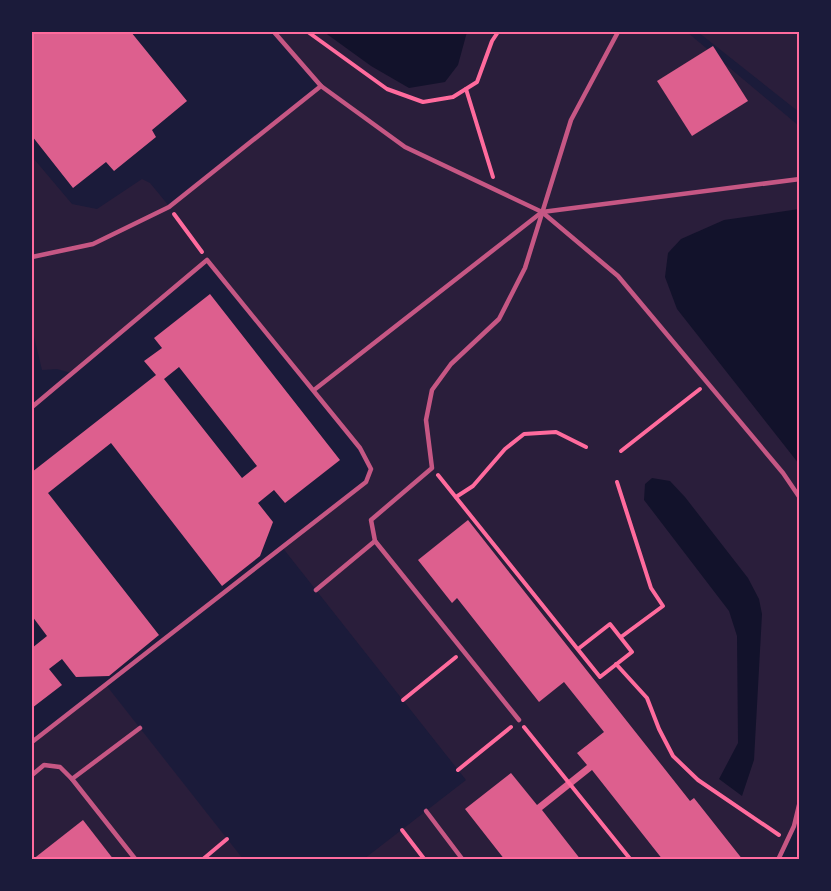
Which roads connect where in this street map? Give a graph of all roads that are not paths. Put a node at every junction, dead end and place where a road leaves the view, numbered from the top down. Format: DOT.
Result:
graph roads {
  1 [pos="274,32"];
  2 [pos="618,32"];
  3 [pos="321,86"];
  4 [pos="800,179"];
  5 [pos="542,212"];
  6 [pos="32,257"];
  7 [pos="314,390"];
  8 [pos="32,407"];
  9 [pos="800,498"];
  10 [pos="375,541"];
  11 [pos="316,590"];
  12 [pos="519,720"];
  13 [pos="140,728"];
  14 [pos="32,742"];
  15 [pos="32,775"];
  16 [pos="72,779"];
  17 [pos="800,801"];
  18 [pos="426,812"];
  19 [pos="136,860"];
  20 [pos="463,860"];
  21 [pos="778,860"];
  1 -- 3 [label="lane"];
  2 -- 5 [label="lane"];
  3 -- 5 [label="lane"];
  3 -- 6 [label="lane"];
  4 -- 5 [label="lane"];
  5 -- 7 [label="lane"];
  5 -- 9 [label="lane"];
  5 -- 10 [label="lane"];
  7 -- 8 [label="lane"];
  7 -- 14 [label="lane"];
  10 -- 11 [label="lane"];
  10 -- 12 [label="lane"];
  13 -- 16 [label="lane"];
  15 -- 16 [label="lane"];
  16 -- 19 [label="lane"];
  17 -- 21 [label="lane"];
  18 -- 20 [label="lane"];
}
